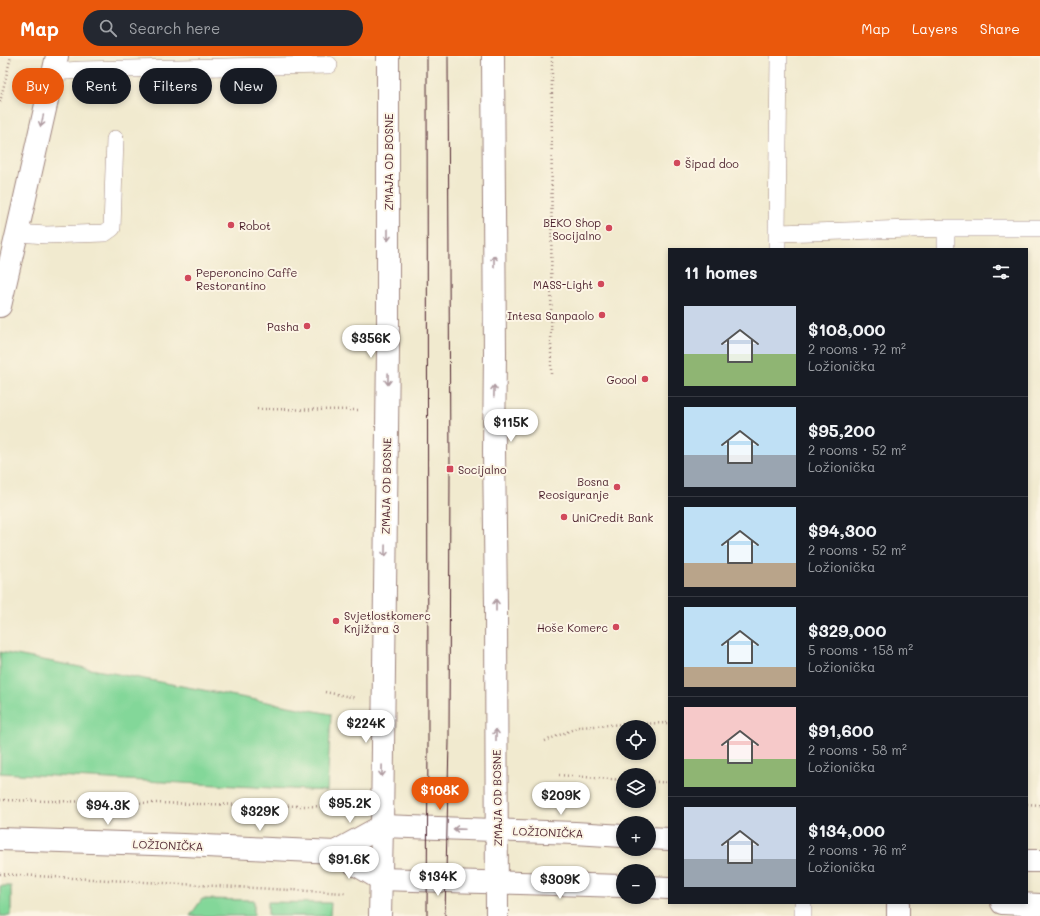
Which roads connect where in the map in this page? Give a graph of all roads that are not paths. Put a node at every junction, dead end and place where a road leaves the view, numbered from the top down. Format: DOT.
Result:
graph roads {
  1 [pos="388,56"];
  2 [pos="493,56"];
  3 [pos="779,56"];
  4 [pos="55,64"];
  5 [pos="329,65"];
  6 [pos="115,139"];
  7 [pos="946,228"];
  8 [pos="1040,228"];
  9 [pos="17,233"];
  10 [pos="777,241"];
  11 [pos="946,248"];
  12 [pos="0,306"];
  13 [pos="382,826"];
  14 [pos="498,830"];
  15 [pos="616,836"];
  16 [pos="656,838"];
  17 [pos="0,839"];
  18 [pos="668,839"];
  19 [pos="335,852"];
  20 [pos="1028,861"];
  21 [pos="1040,861"];
  22 [pos="380,879"];
  23 [pos="497,882"];
  24 [pos="616,886"];
  25 [pos="656,887"];
  26 [pos="668,888"];
  27 [pos="803,904"];
  28 [pos="898,904"];
  29 [pos="1021,904"];
  30 [pos="1040,905"];
  31 [pos="380,916"];
  32 [pos="497,916"];
  33 [pos="803,916"];
  34 [pos="898,916"];
  1 -- 13 [label="main road, ZMAJA OD BOSNE, one-way"];
  14 -- 2 [label="main road, ZMAJA OD BOSNE, one-way"];
  3 -- 10 [label="lane"];
  4 -- 5 [label="lane"];
  4 -- 9 [label="main road, one-way"];
  6 -- 9 [label="lane"];
  7 -- 8 [label="lane"];
  7 -- 10 [label="lane"];
  7 -- 11 [label="lane"];
  9 -- 12 [label="main road"];
  14 -- 13 [label="main road, LOŽIONIČKA, one-way"];
  13 -- 19 [label="main road"];
  13 -- 22 [label="main road, ZMAJA OD BOSNE"];
  14 -- 15 [label="main road, LOŽIONIČKA"];
  14 -- 23 [label="main road, ZMAJA OD BOSNE"];
  16 -- 18 [label="main road"];
  17 -- 19 [label="main road, LOŽIONIČKA"];
  19 -- 22 [label="main road, LOŽIONIČKA"];
  20 -- 21 [label="main road"];
  22 -- 23 [label="main road, LOŽIONIČKA"];
  22 -- 31 [label="main road, ZMAJA OD BOSNE"];
  23 -- 24 [label="main road, LOŽIONIČKA"];
  23 -- 32 [label="main road, ZMAJA OD BOSNE"];
  25 -- 26 [label="main road"];
  27 -- 33 [label="lane"];
  28 -- 34 [label="main road"];
  29 -- 30 [label="main road"];
}
